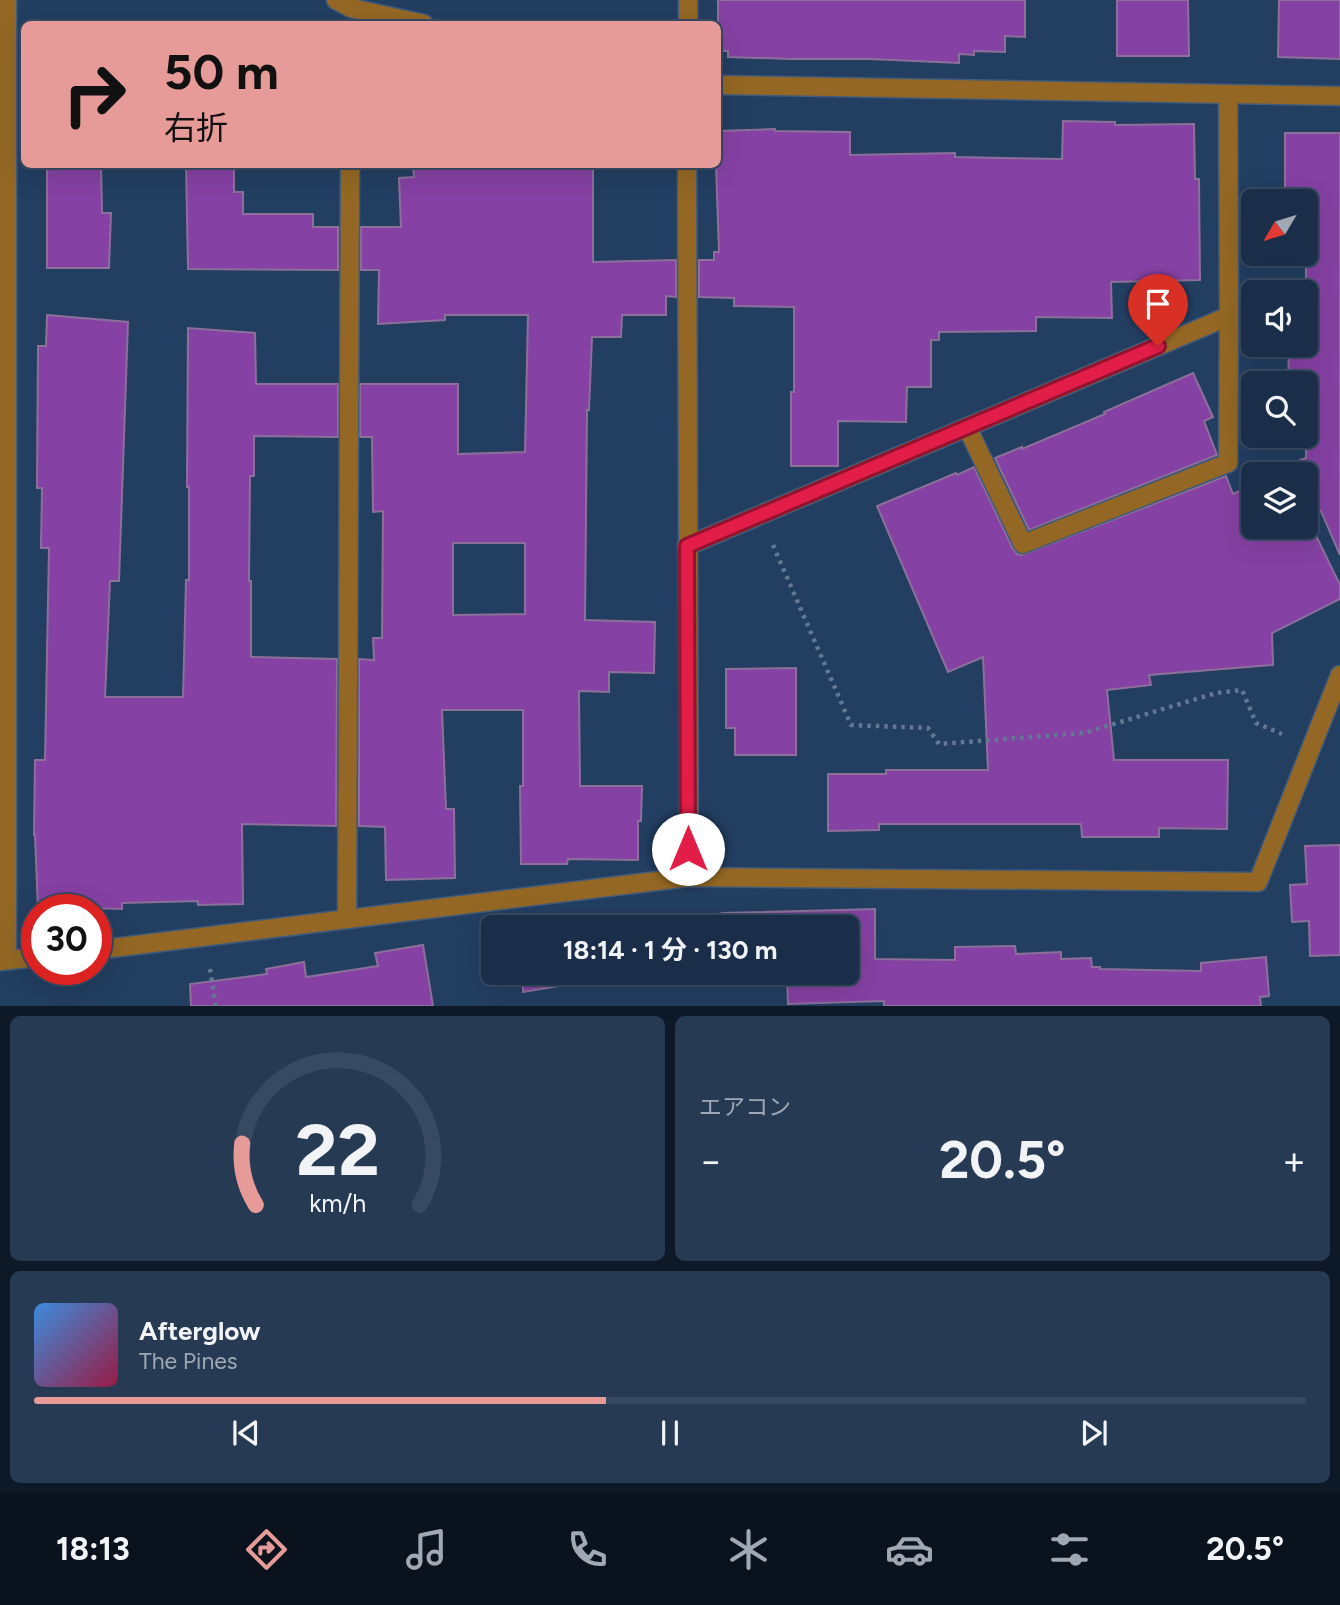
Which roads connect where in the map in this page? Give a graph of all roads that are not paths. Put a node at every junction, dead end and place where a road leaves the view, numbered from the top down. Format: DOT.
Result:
graph roads {
  1 [pos="7,0"];
  2 [pos="688,0"];
  3 [pos="346,11"];
  4 [pos="406,21"];
  5 [pos="688,21"];
  6 [pos="721,85"];
  7 [pos="1228,95"];
  8 [pos="1340,96"];
  9 [pos="350,168"];
  10 [pos="687,168"];
  11 [pos="1229,316"];
  12 [pos="967,427"];
  13 [pos="687,546"];
  14 [pos="1340,675"];
  15 [pos="688,877"];
  16 [pos="347,919"];
  17 [pos="112,948"];
  18 [pos="21,959"];
  19 [pos="3,961"];
  1 -- 19 [label="street"];
  2 -- 5 [label="street"];
  3 -- 4 [label="street"];
  6 -- 7 [label="street"];
  7 -- 8 [label="street"];
  7 -- 11 [label="street"];
  9 -- 16 [label="street"];
  10 -- 13 [label="street"];
  11 -- 12 [label="street"];
  11 -- 12 [label="street"];
  12 -- 13 [label="street"];
  13 -- 15 [label="street"];
  14 -- 15 [label="street"];
  15 -- 16 [label="street"];
  16 -- 17 [label="street"];
  18 -- 19 [label="street"];
}
